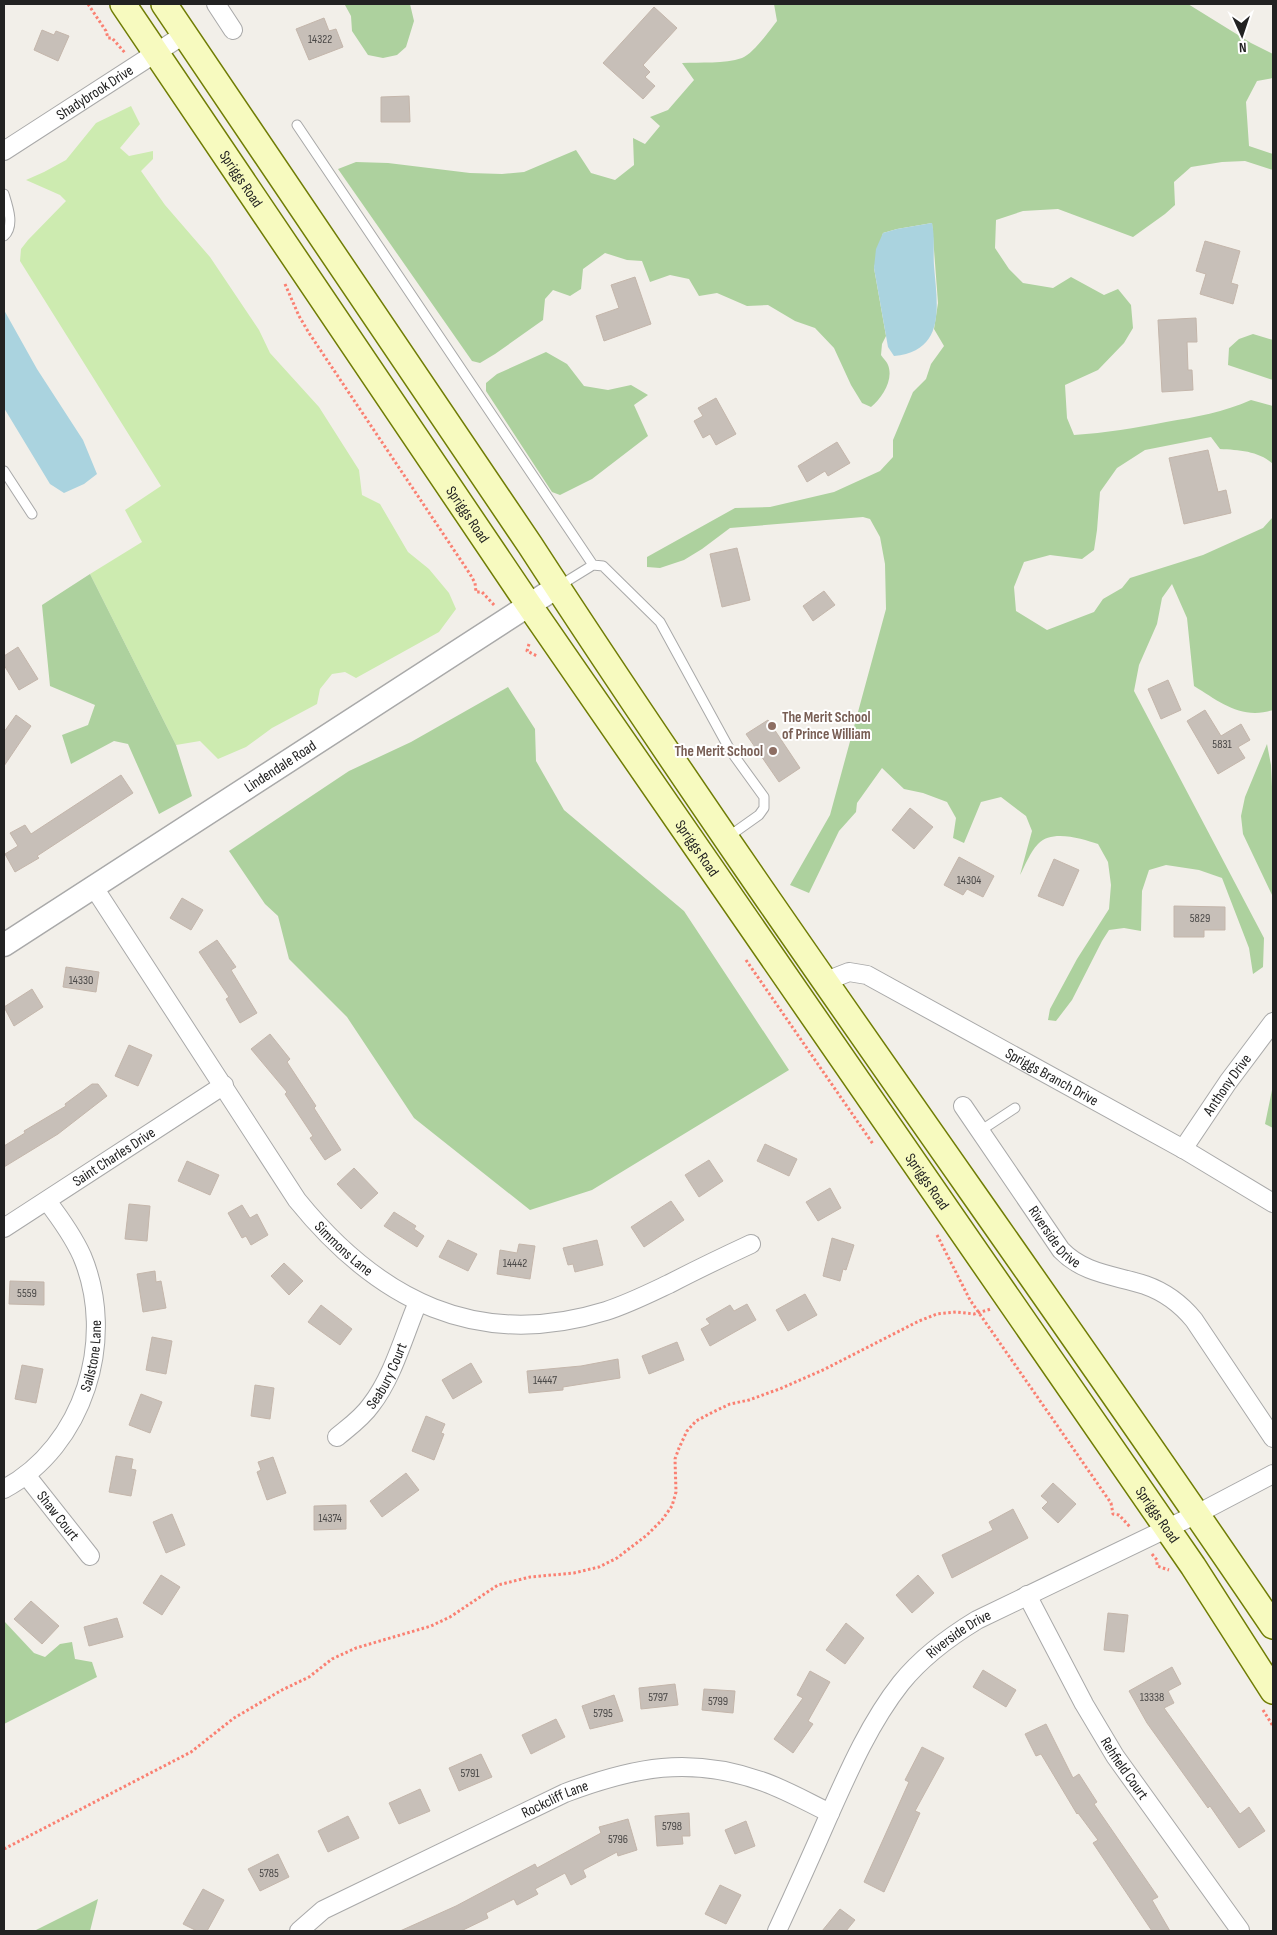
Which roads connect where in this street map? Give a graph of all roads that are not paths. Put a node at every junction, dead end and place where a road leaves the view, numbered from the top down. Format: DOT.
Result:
graph roads {
  1 [pos="123,4"];
  2 [pos="164,4"];
  3 [pos="216,4"];
  4 [pos="233,30"];
  5 [pos="185,34"];
  6 [pos="156,53"];
  7 [pos="297,125"];
  8 [pos="4,151"];
  9 [pos="4,194"];
  10 [pos="4,236"];
  11 [pos="4,470"];
  12 [pos="32,514"];
  13 [pos="593,565"];
  14 [pos="557,587"];
  15 [pos="528,605"];
  16 [pos="726,838"];
  17 [pos="93,886"];
  18 [pos="4,944"];
  19 [pos="826,982"];
  20 [pos="1273,1022"];
  21 [pos="224,1085"];
  22 [pos="963,1106"];
  23 [pos="1015,1108"];
  24 [pos="980,1130"];
  25 [pos="1183,1149"];
  26 [pos="47,1200"];
  27 [pos="1273,1203"];
  28 [pos="4,1228"];
  29 [pos="751,1244"];
  30 [pos="418,1302"];
  31 [pos="337,1437"];
  32 [pos="1273,1438"];
  33 [pos="1273,1474"];
  34 [pos="26,1475"];
  35 [pos="4,1489"];
  36 [pos="1197,1514"];
  37 [pos="1166,1529"];
  38 [pos="90,1556"];
  39 [pos="1027,1595"];
  40 [pos="1273,1626"];
  41 [pos="1273,1691"];
  42 [pos="830,1813"];
  43 [pos="1240,1930"];
  44 [pos="299,1931"];
  45 [pos="777,1931"];
  1 -- 6 [label="main road, Spriggs Road"];
  2 -- 5 [label="main road, Spriggs Road"];
  3 -- 4 [label="street"];
  5 -- 6 [label="street, Shadybrook Drive"];
  5 -- 14 [label="main road, Spriggs Road"];
  6 -- 8 [label="street, Shadybrook Drive"];
  6 -- 15 [label="main road, Spriggs Road"];
  7 -- 13 [label="lane"];
  9 -- 10 [label="lane"];
  11 -- 12 [label="lane"];
  13 -- 14 [label="lane"];
  13 -- 16 [label="lane"];
  14 -- 15 [label="street, Lindendale Road"];
  14 -- 16 [label="main road, Spriggs Road"];
  15 -- 17 [label="street, Lindendale Road"];
  15 -- 37 [label="main road, Spriggs Road"];
  16 -- 19 [label="main road, Spriggs Road"];
  17 -- 18 [label="street, Lindendale Road"];
  17 -- 21 [label="street, Simmons Lane"];
  19 -- 25 [label="street, Spriggs Branch Drive"];
  19 -- 36 [label="main road, Spriggs Road"];
  20 -- 25 [label="street, Anthony Drive"];
  21 -- 26 [label="street, Saint Charles Drive"];
  21 -- 30 [label="street, Simmons Lane"];
  22 -- 24 [label="street, Riverside Drive"];
  23 -- 24 [label="lane"];
  24 -- 32 [label="street, Riverside Drive"];
  25 -- 27 [label="street, Spriggs Branch Drive"];
  26 -- 28 [label="street, Saint Charles Drive"];
  26 -- 34 [label="street, Sailstone Lane"];
  29 -- 30 [label="street, Simmons Lane"];
  30 -- 31 [label="street, Seabury Court"];
  33 -- 36 [label="street, Riverside Drive"];
  34 -- 35 [label="street, Sailstone Lane"];
  34 -- 38 [label="street, Shaw Court"];
  36 -- 37 [label="street, Riverside Drive"];
  36 -- 40 [label="main road, Spriggs Road"];
  37 -- 39 [label="street, Riverside Drive"];
  37 -- 41 [label="main road, Spriggs Road"];
  39 -- 42 [label="street, Riverside Drive"];
  39 -- 43 [label="street, Rehfield Court"];
  42 -- 44 [label="street, Rockcliff Lane"];
  42 -- 45 [label="street, Riverside Drive"];
}
